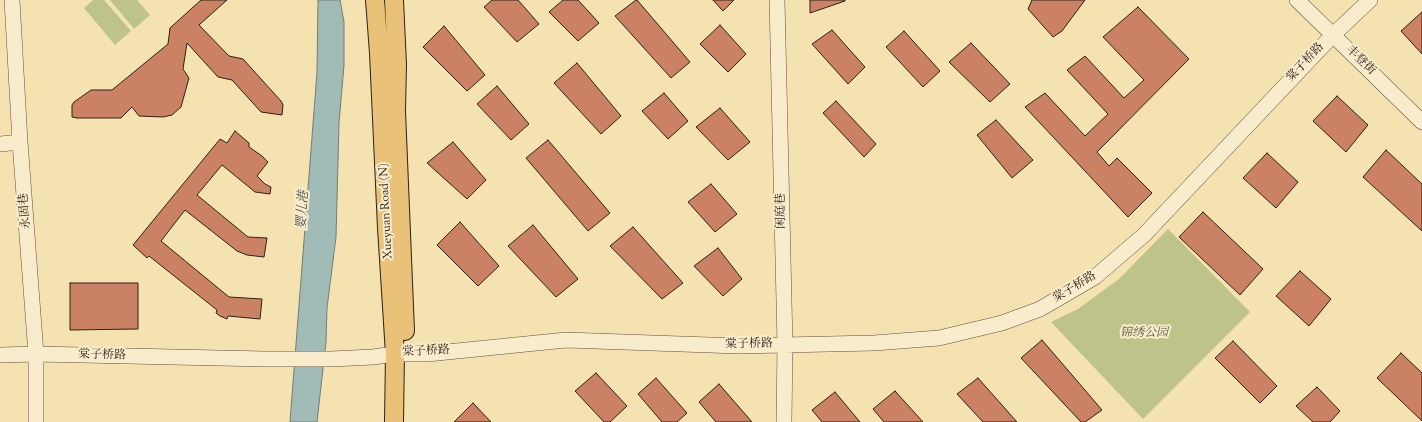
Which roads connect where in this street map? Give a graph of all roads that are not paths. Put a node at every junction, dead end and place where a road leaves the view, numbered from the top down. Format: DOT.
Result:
graph roads {
  1 [pos="12,0"];
  2 [pos="375,0"];
  3 [pos="394,0"];
  4 [pos="777,0"];
  5 [pos="1297,0"];
  6 [pos="1370,0"];
  7 [pos="1333,35"];
  8 [pos="1422,122"];
  9 [pos="20,142"];
  10 [pos="0,144"];
  11 [pos="785,344"];
  12 [pos="36,354"];
  13 [pos="400,354"];
  14 [pos="0,355"];
  15 [pos="36,422"];
  16 [pos="394,422"];
  17 [pos="405,422"];
  18 [pos="784,422"];
  1 -- 9 [label="street, 永固巷"];
  2 -- 13 [label="main road, Xueyuan Road (N)"];
  3 -- 13 [label="main road, Xueyuan Road (N)"];
  4 -- 11 [label="street, 闲庭巷"];
  5 -- 7 [label="street, 丰登街"];
  6 -- 7 [label="street, 棠子桥路"];
  7 -- 8 [label="street, 丰登街"];
  7 -- 11 [label="street, 棠子桥路"];
  9 -- 10 [label="street"];
  9 -- 12 [label="street, 永固巷"];
  11 -- 13 [label="street, 棠子桥路"];
  11 -- 18 [label="street, 闲庭巷"];
  12 -- 13 [label="street, 棠子桥路"];
  12 -- 14 [label="street, 棠子桥路"];
  12 -- 15 [label="street, 永固巷"];
  13 -- 16 [label="main road, Xueyuan Road (N)"];
  13 -- 17 [label="main road, Xueyuan Road (N)"];
}
